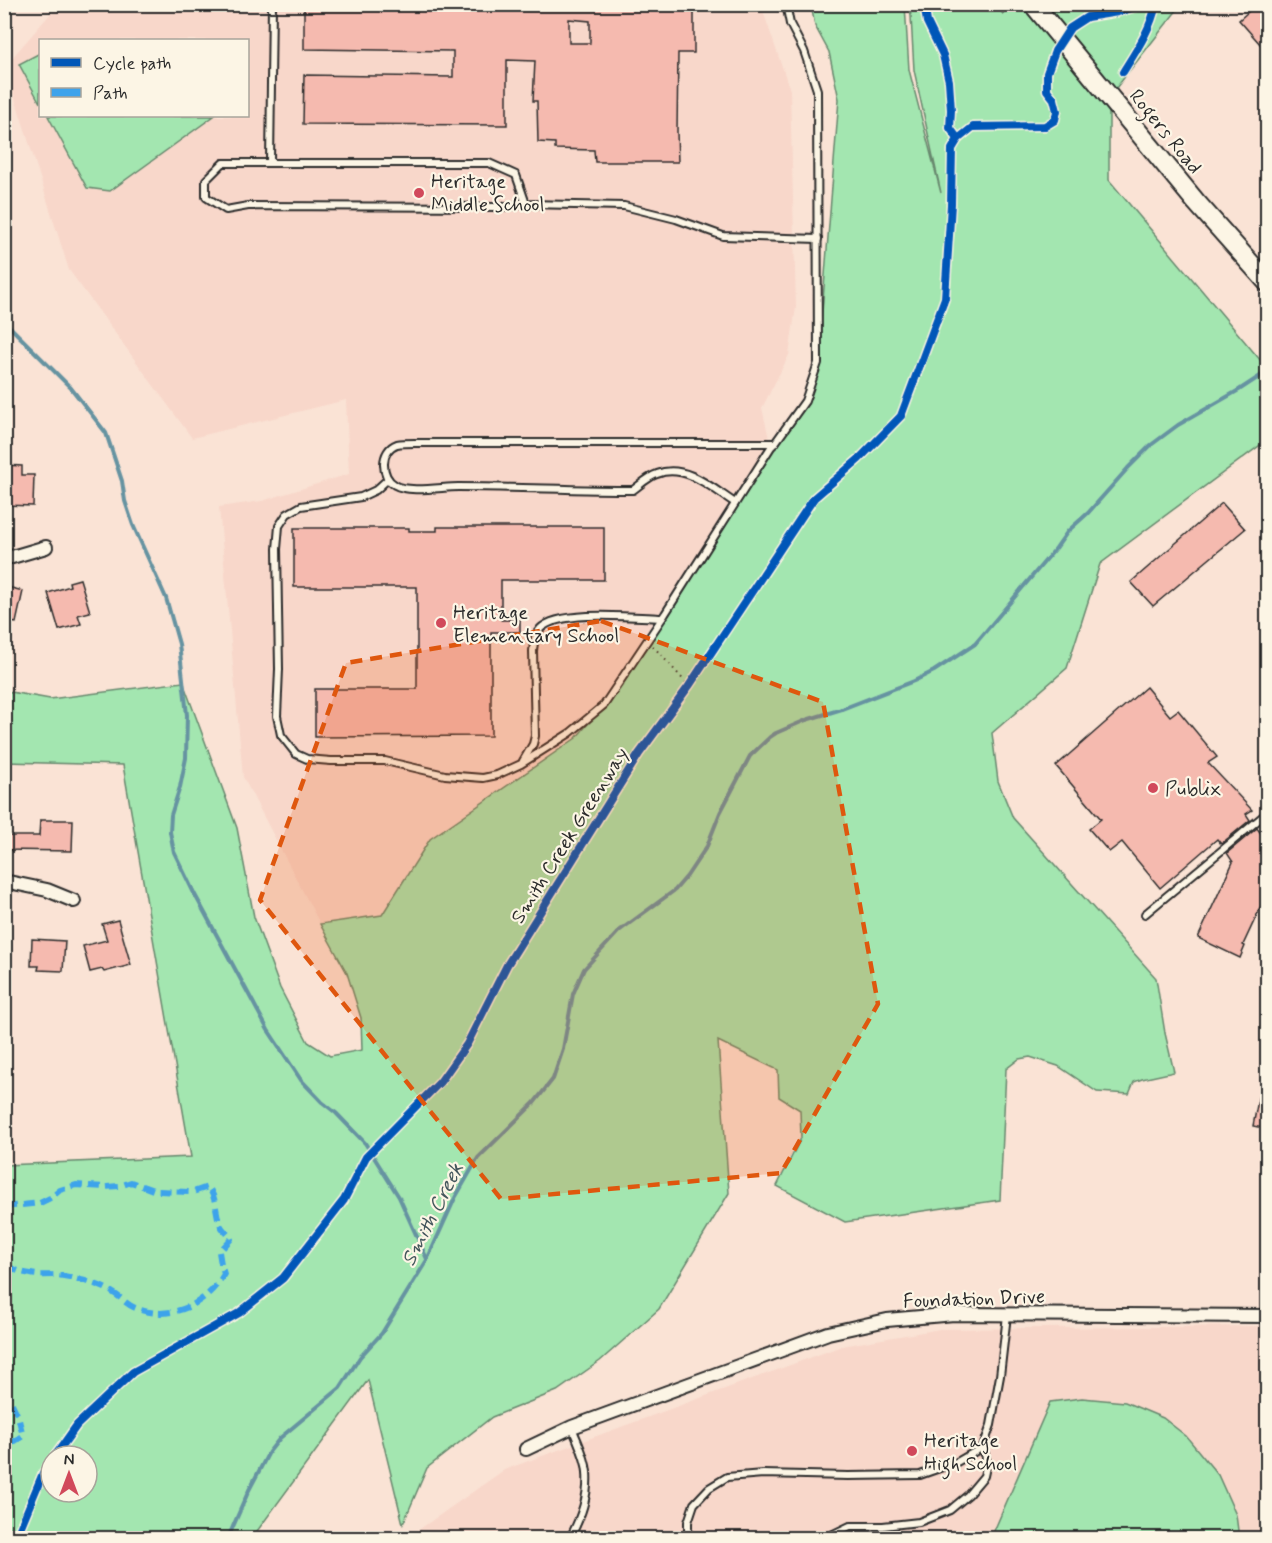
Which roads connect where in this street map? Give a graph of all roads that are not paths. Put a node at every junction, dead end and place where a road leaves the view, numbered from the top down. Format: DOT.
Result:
graph roads {
  1 [pos="272,4"];
  2 [pos="786,4"];
  3 [pos="1034,4"];
  4 [pos="270,162"];
  5 [pos="526,204"];
  6 [pos="818,239"];
  7 [pos="1267,281"];
  8 [pos="775,443"];
  9 [pos="388,479"];
  10 [pos="735,503"];
  11 [pos="46,547"];
  12 [pos="4,555"];
  13 [pos="663,618"];
  14 [pos="521,764"];
  15 [pos="1268,812"];
  16 [pos="4,881"];
  17 [pos="74,901"];
  18 [pos="1145,914"];
  19 [pos="1008,1315"];
  20 [pos="1268,1316"];
  21 [pos="572,1427"];
  22 [pos="983,1448"];
  23 [pos="525,1449"];
  24 [pos="570,1539"];
  25 [pos="688,1539"];
  26 [pos="825,1539"];
  1 -- 4 [label="lane"];
  2 -- 6 [label="lane"];
  3 -- 7 [label="main road, Rogers Road"];
  4 -- 5 [label="lane"];
  4 -- 5 [label="lane"];
  5 -- 6 [label="lane"];
  6 -- 8 [label="lane"];
  8 -- 9 [label="lane"];
  8 -- 10 [label="lane"];
  9 -- 10 [label="lane"];
  9 -- 14 [label="lane"];
  10 -- 13 [label="lane"];
  11 -- 12 [label="street"];
  13 -- 14 [label="lane"];
  13 -- 14 [label="lane"];
  15 -- 18 [label="lane"];
  16 -- 17 [label="street"];
  19 -- 20 [label="street, Foundation Drive"];
  19 -- 21 [label="street, Foundation Drive"];
  19 -- 22 [label="lane"];
  21 -- 23 [label="street, Foundation Drive"];
  21 -- 24 [label="lane"];
  22 -- 25 [label="lane"];
  22 -- 26 [label="lane"];
}
